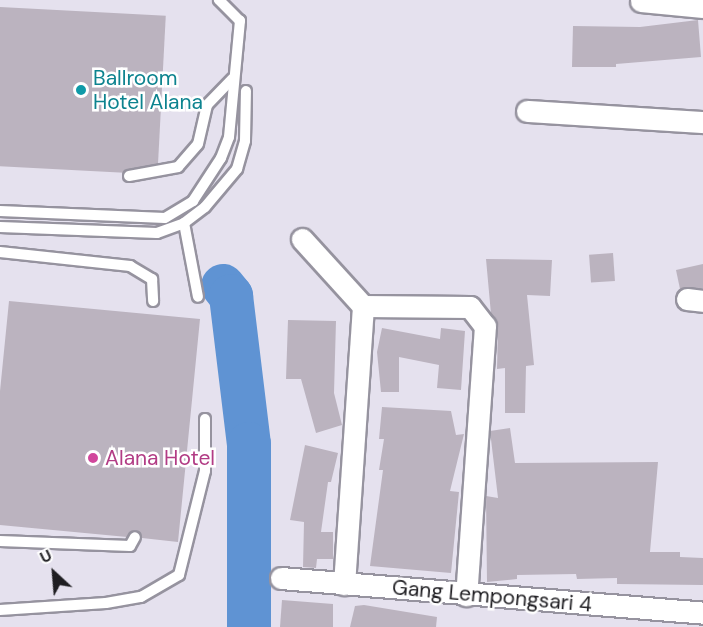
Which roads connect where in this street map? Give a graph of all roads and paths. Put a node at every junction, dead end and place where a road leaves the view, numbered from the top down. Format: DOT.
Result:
graph roads {
  1 [pos="219,0"];
  2 [pos="641,1"];
  3 [pos="703,7"];
  4 [pos="233,78"];
  5 [pos="246,91"];
  6 [pos="527,111"];
  7 [pos="703,122"];
  8 [pos="129,176"];
  9 [pos="193,201"];
  10 [pos="0,212"];
  11 [pos="198,212"];
  12 [pos="184,223"];
  13 [pos="0,227"];
  14 [pos="302,239"];
  15 [pos="0,252"];
  16 [pos="198,297"];
  17 [pos="153,301"];
  18 [pos="363,306"];
  19 [pos="205,419"];
  20 [pos="135,537"];
  21 [pos="0,541"];
  22 [pos="281,578"];
  23 [pos="344,584"];
  24 [pos="466,595"];
  25 [pos="0,610"];
  26 [pos="703,614"];
  1 -- 4 [label="lane"];
  2 -- 3 [label="street"];
  4 -- 8 [label="lane"];
  4 -- 9 [label="lane"];
  5 -- 11 [label="lane"];
  6 -- 7 [label="street"];
  9 -- 10 [label="lane"];
  9 -- 11 [label="lane"];
  11 -- 12 [label="lane"];
  12 -- 13 [label="lane"];
  12 -- 16 [label="lane"];
  14 -- 18 [label="street"];
  15 -- 17 [label="lane"];
  18 -- 23 [label="street"];
  18 -- 24 [label="street"];
  19 -- 25 [label="lane"];
  20 -- 21 [label="lane"];
  22 -- 23 [label="street, Gang Lempongsari 4"];
  23 -- 24 [label="street, Gang Lempongsari 4"];
  24 -- 26 [label="street, Gang Lempongsari 4"];
}
